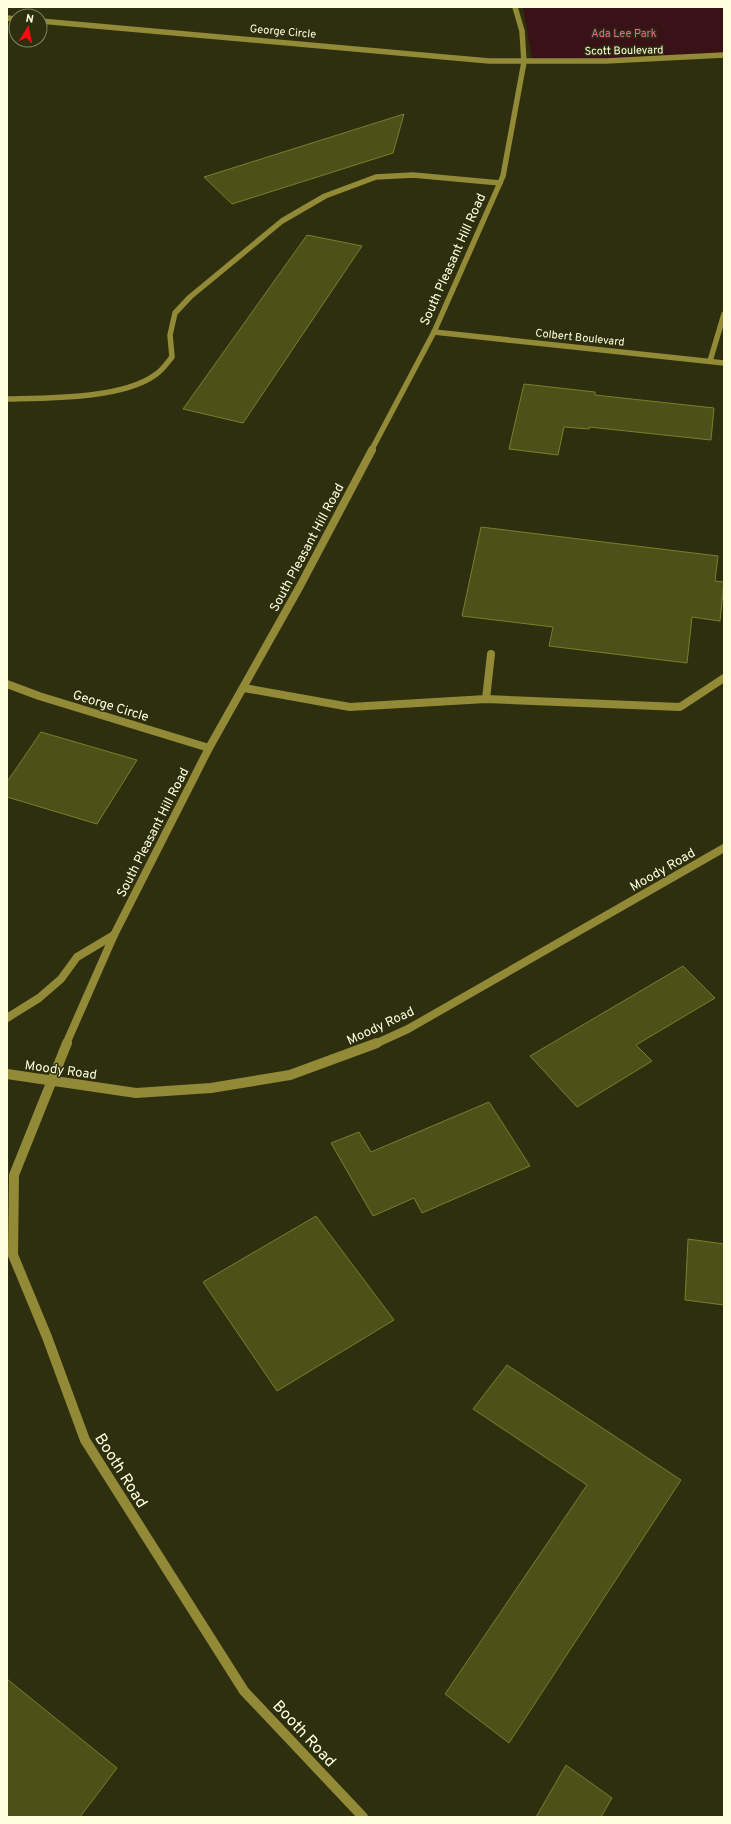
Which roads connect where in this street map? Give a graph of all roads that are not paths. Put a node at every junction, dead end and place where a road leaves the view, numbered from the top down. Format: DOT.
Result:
graph roads {
  1 [pos="515,7"];
  2 [pos="48,22"];
  3 [pos="724,55"];
  4 [pos="524,62"];
  5 [pos="500,183"];
  6 [pos="724,314"];
  7 [pos="434,332"];
  8 [pos="710,361"];
  9 [pos="724,363"];
  10 [pos="7,399"];
  11 [pos="492,654"];
  12 [pos="724,678"];
  13 [pos="7,684"];
  14 [pos="244,688"];
  15 [pos="486,699"];
  16 [pos="210,748"];
  17 [pos="724,848"];
  18 [pos="114,935"];
  19 [pos="7,1018"];
  20 [pos="7,1074"];
  21 [pos="50,1081"];
  22 [pos="363,1817"];
  1 -- 4 [label="street, South Pleasant Hill Road"];
  2 -- 4 [label="street, George Circle"];
  3 -- 4 [label="street, Scott Boulevard"];
  4 -- 5 [label="street, South Pleasant Hill Road"];
  5 -- 7 [label="street, South Pleasant Hill Road"];
  5 -- 10 [label="street"];
  6 -- 8 [label="street"];
  7 -- 8 [label="street, Colbert Boulevard"];
  7 -- 14 [label="street, South Pleasant Hill Road"];
  8 -- 9 [label="street, Colbert Boulevard"];
  11 -- 15 [label="street"];
  12 -- 15 [label="street"];
  13 -- 16 [label="street, George Circle"];
  14 -- 15 [label="street"];
  14 -- 16 [label="street, South Pleasant Hill Road"];
  16 -- 18 [label="street, South Pleasant Hill Road"];
  17 -- 21 [label="street, Moody Road"];
  18 -- 19 [label="street"];
  18 -- 21 [label="street, South Pleasant Hill Road"];
  20 -- 21 [label="street, Moody Road"];
  21 -- 22 [label="street, Booth Road"];
}
